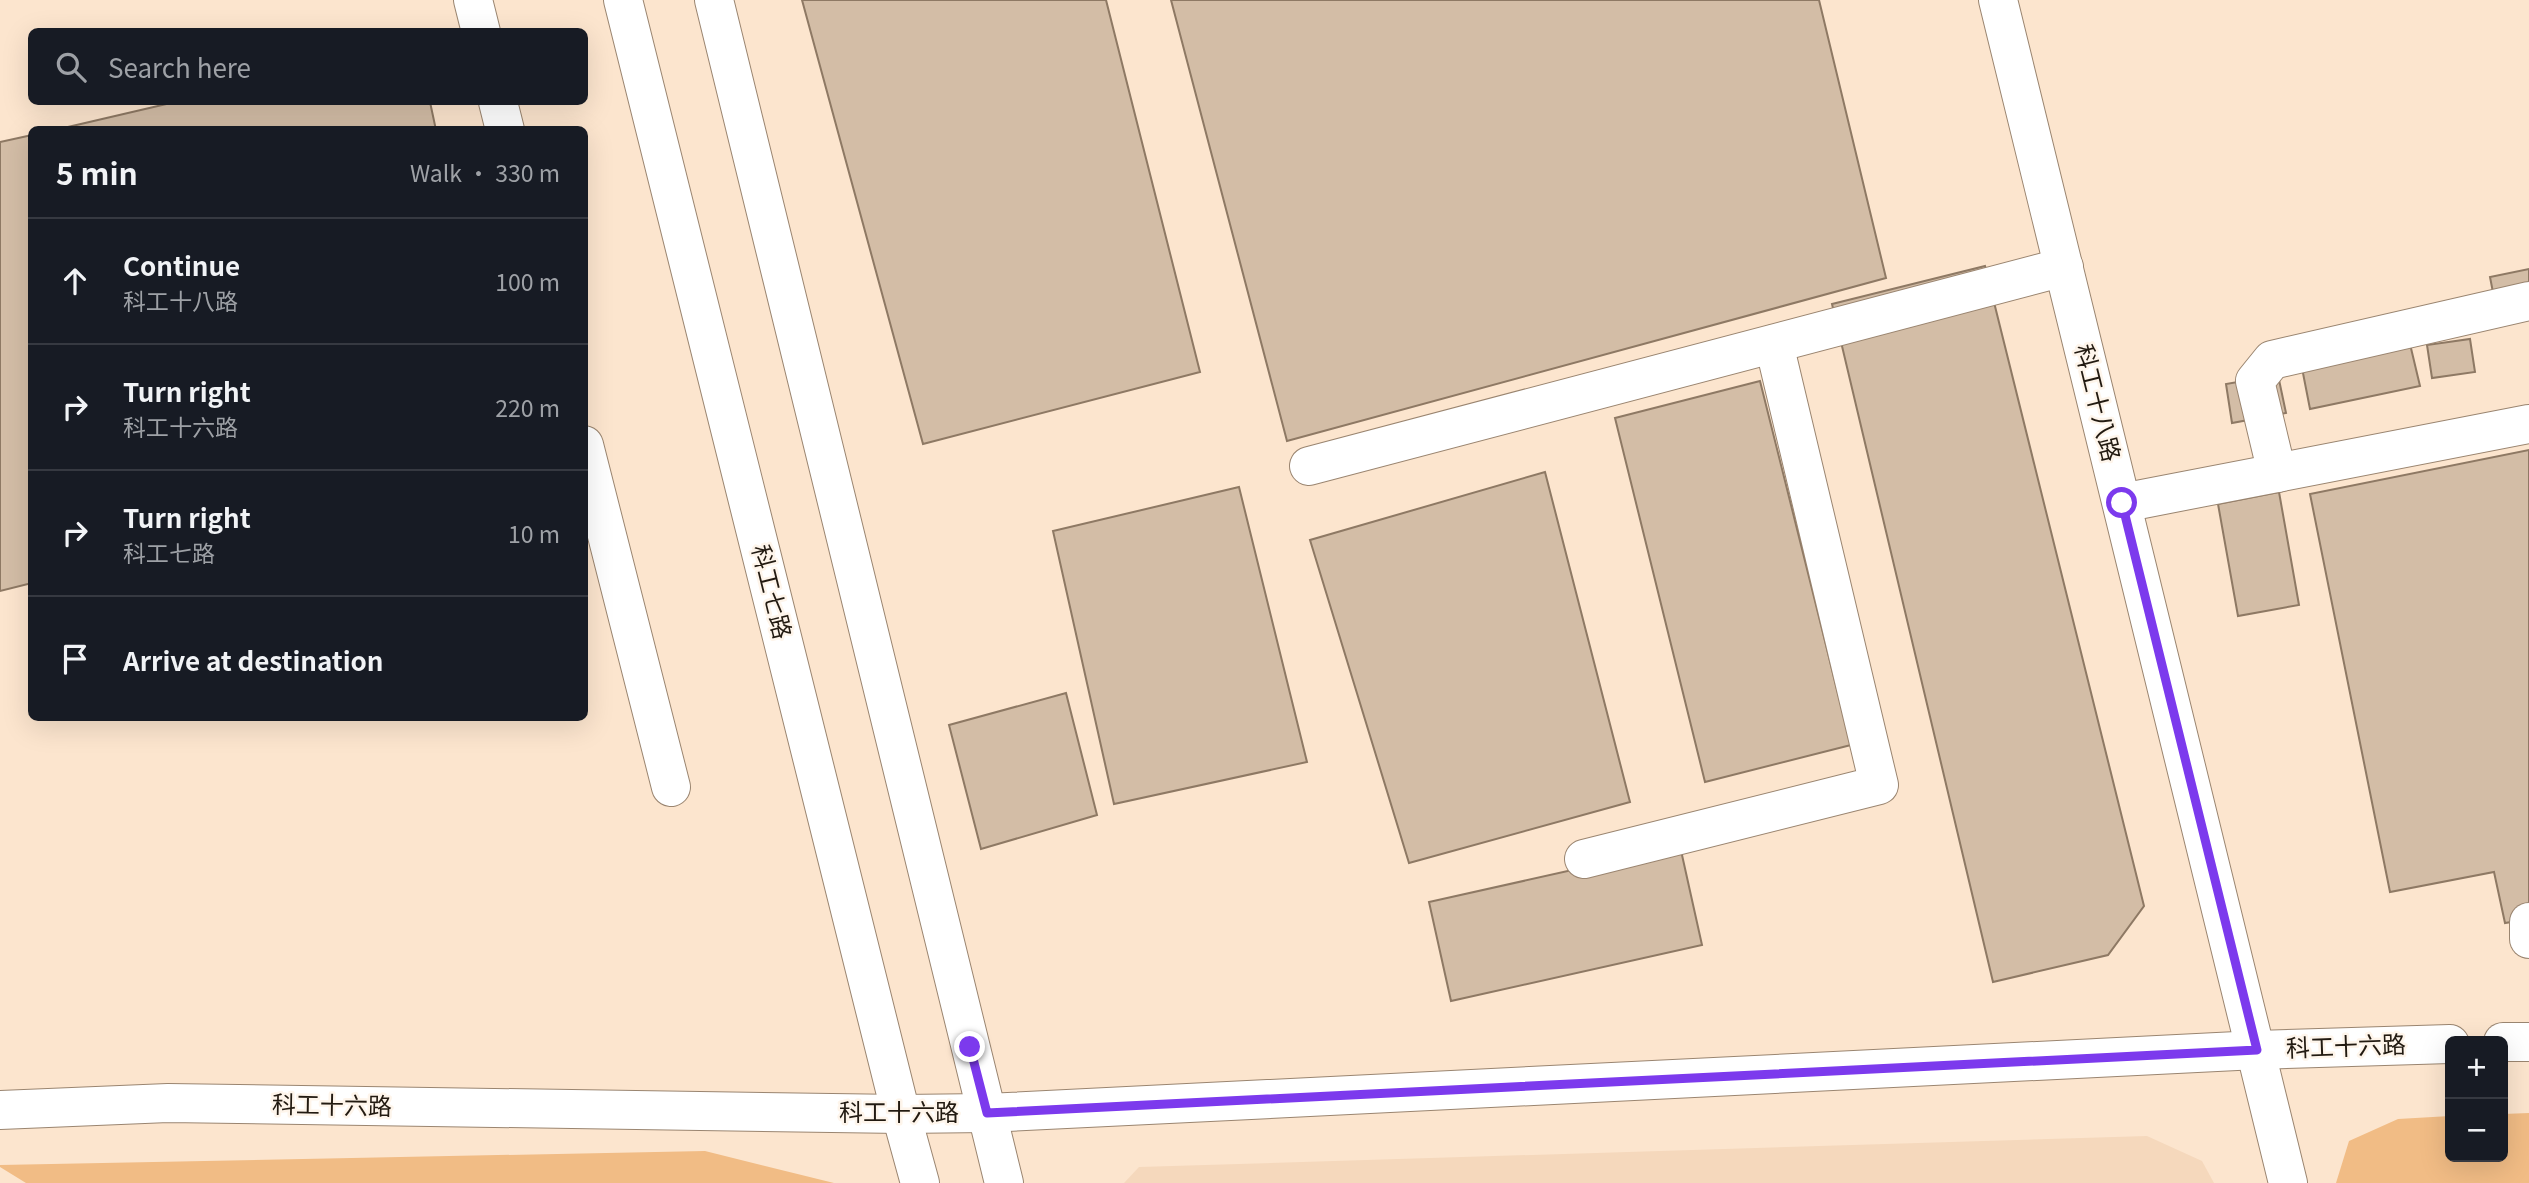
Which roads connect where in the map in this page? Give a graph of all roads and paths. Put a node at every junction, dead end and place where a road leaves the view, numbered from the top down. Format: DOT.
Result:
graph roads {
  1 [pos="473,0"];
  2 [pos="623,0"];
  3 [pos="715,0"];
  4 [pos="1998,0"];
  5 [pos="480,28"];
  6 [pos="499,105"];
  7 [pos="504,126"];
  8 [pos="2064,267"];
  9 [pos="2529,301"];
  10 [pos="1774,344"];
  11 [pos="2529,424"];
  12 [pos="588,461"];
  13 [pos="1309,467"];
  14 [pos="2277,473"];
  15 [pos="2122,503"];
  16 [pos="671,787"];
  17 [pos="1584,859"];
  18 [pos="2529,922"];
  19 [pos="2529,939"];
  20 [pos="2508,1042"];
  21 [pos="2529,1042"];
  22 [pos="2445,1044"];
  23 [pos="2257,1050"];
  24 [pos="6,1106"];
  25 [pos="987,1113"];
  26 [pos="901,1114"];
  27 [pos="920,1183"];
  28 [pos="1004,1183"];
  29 [pos="2288,1183"];
  1 -- 5 [label="street"];
  2 -- 26 [label="street, 科工七路"];
  3 -- 25 [label="street"];
  4 -- 8 [label="street, 科工十八路"];
  6 -- 7 [label="street"];
  8 -- 10 [label="street"];
  8 -- 15 [label="street, 科工十八路"];
  9 -- 14 [label="street"];
  10 -- 13 [label="street"];
  10 -- 17 [label="street"];
  11 -- 14 [label="street"];
  12 -- 16 [label="street"];
  14 -- 15 [label="street"];
  15 -- 23 [label="street, 科工十八路"];
  18 -- 19 [label="street"];
  20 -- 21 [label="street"];
  22 -- 23 [label="street, 科工十六路"];
  23 -- 25 [label="street, 科工十六路"];
  23 -- 29 [label="street, 科工十八路"];
  24 -- 26 [label="street, 科工十六路"];
  25 -- 26 [label="street, 科工十六路"];
  25 -- 28 [label="street"];
  26 -- 27 [label="street, 科工七路"];
}
